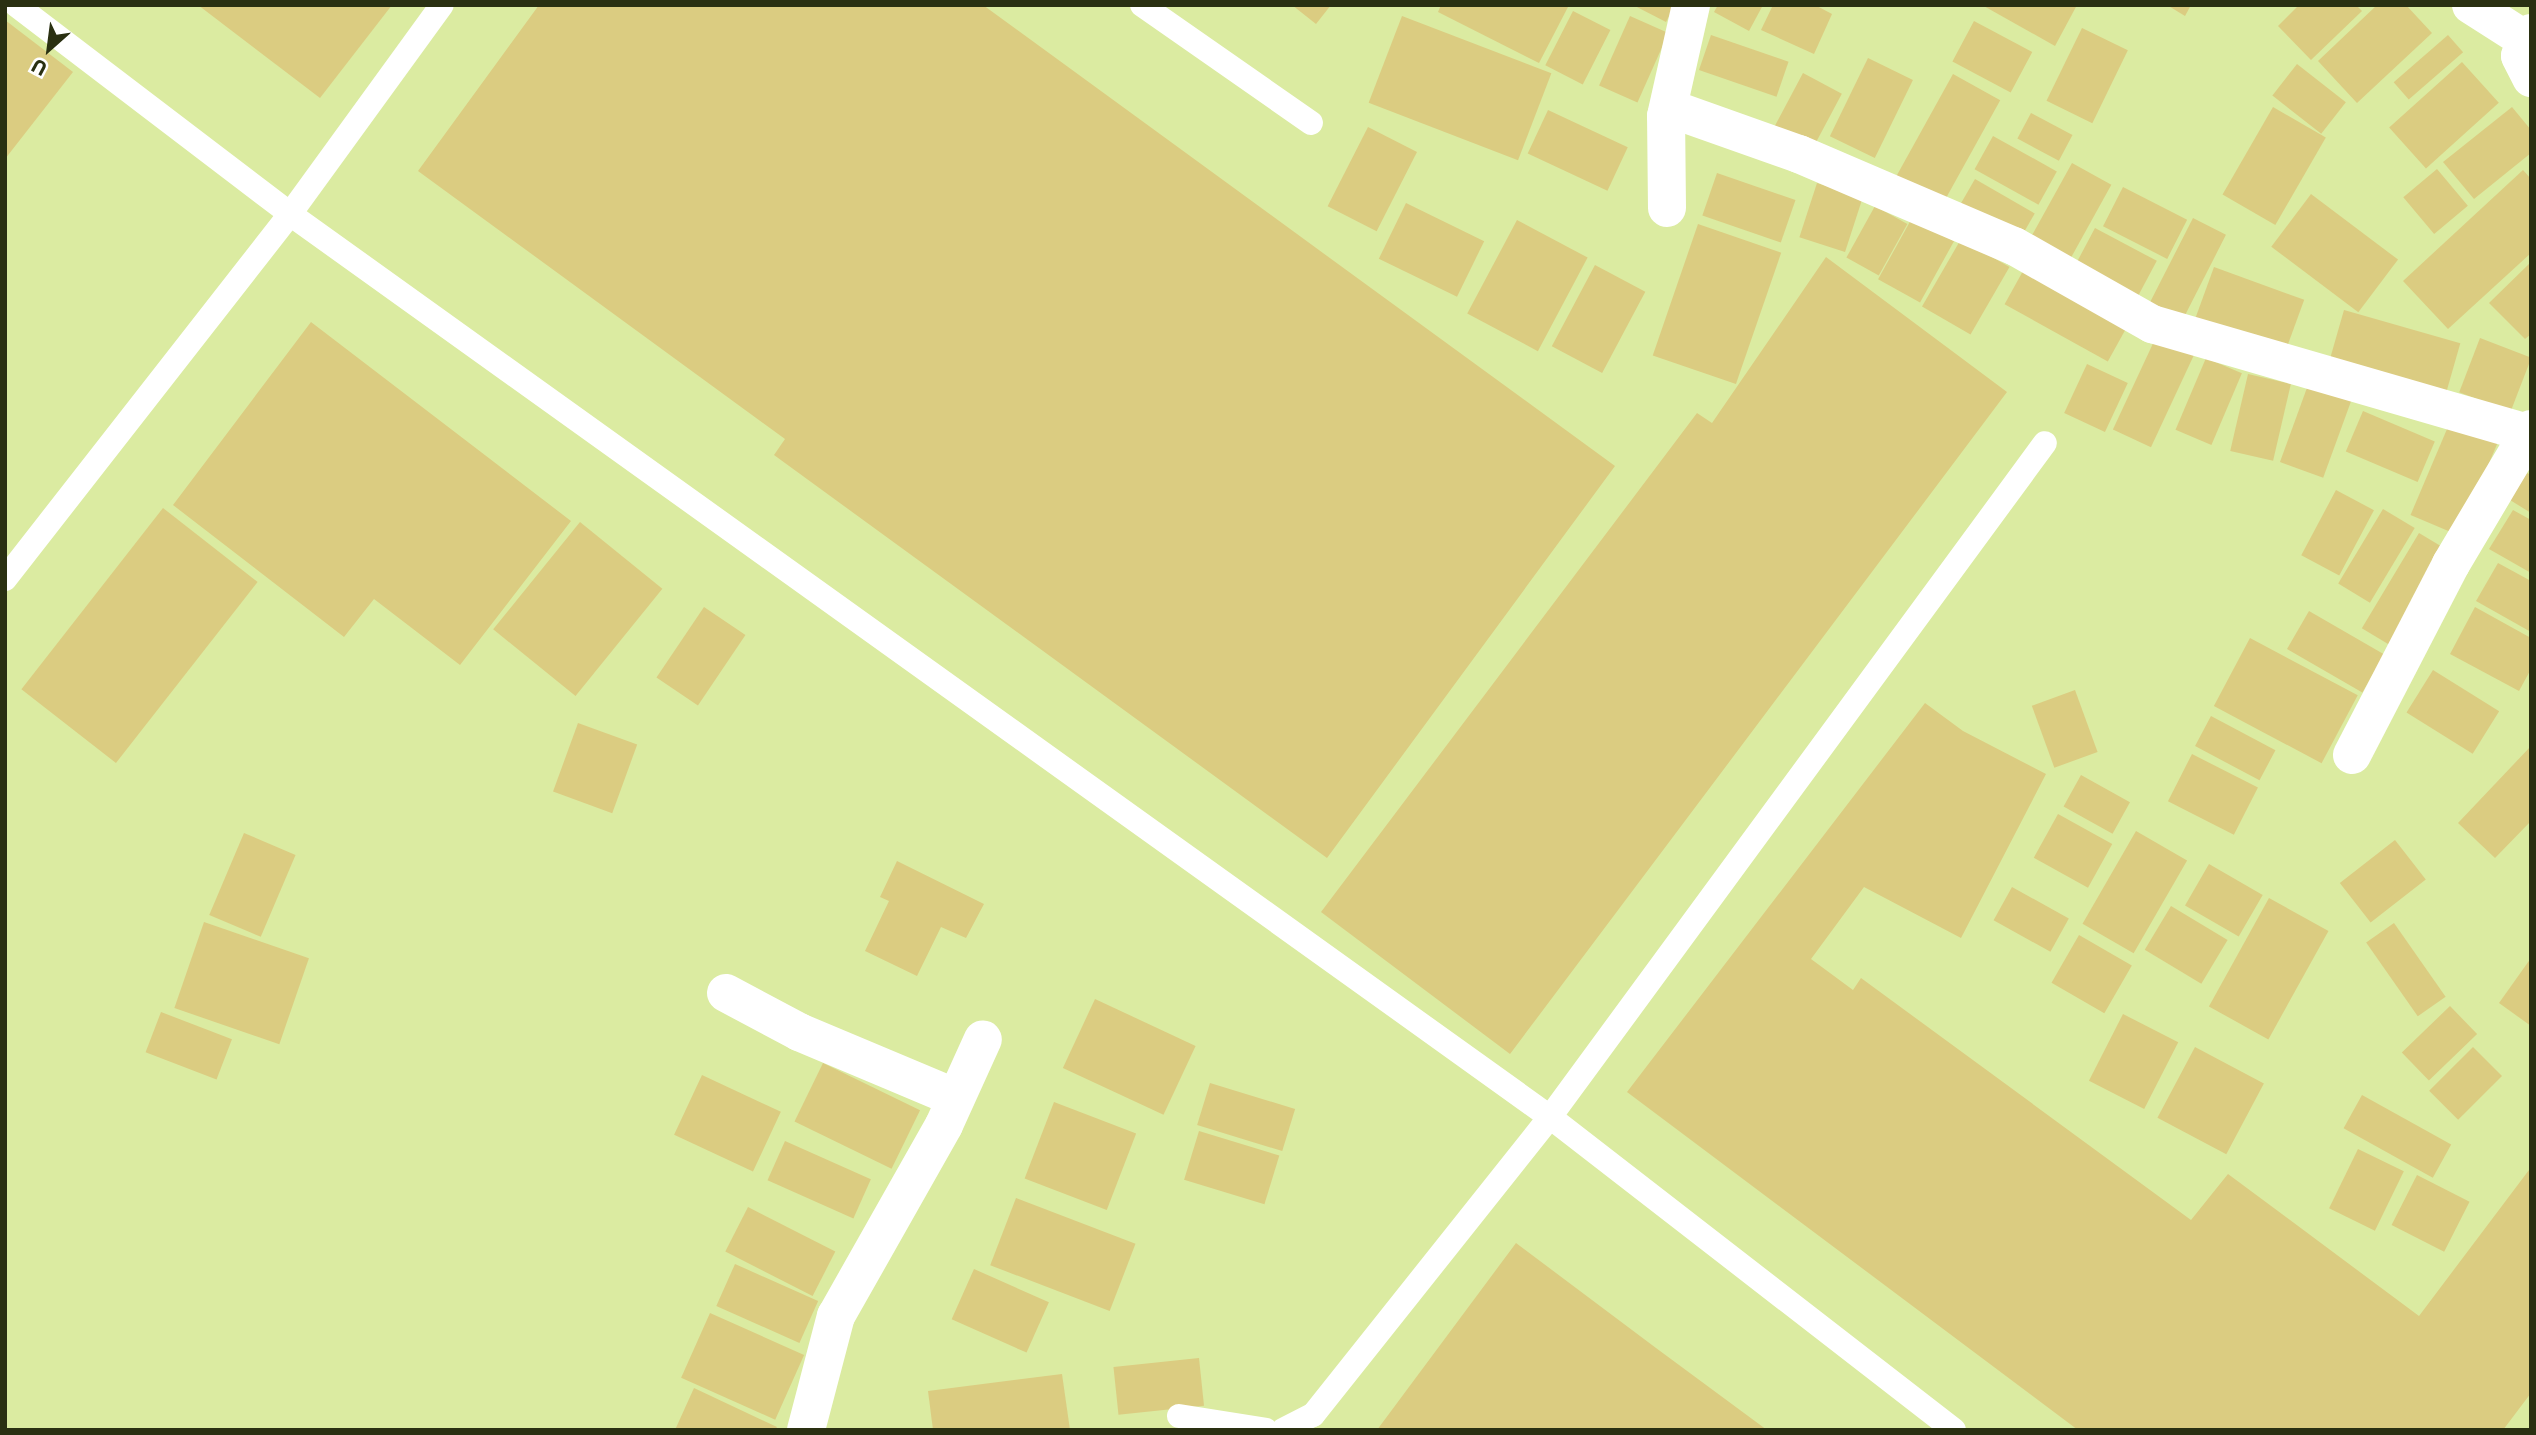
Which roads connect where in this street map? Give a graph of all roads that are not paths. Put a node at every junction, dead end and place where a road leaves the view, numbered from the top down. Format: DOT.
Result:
graph roads {
  1 [pos="16,5"];
  2 [pos="442,5"];
  3 [pos="1142,5"];
  4 [pos="1691,5"];
  5 [pos="2471,5"];
  6 [pos="2529,36"];
  7 [pos="2531,78"];
  8 [pos="1669,108"];
  9 [pos="1311,123"];
  10 [pos="1667,208"];
  11 [pos="290,214"];
  12 [pos="2529,431"];
  13 [pos="2045,443"];
  14 [pos="15,550"];
  15 [pos="5,579"];
  16 [pos="2352,755"];
  17 [pos="726,993"];
  18 [pos="983,1039"];
  19 [pos="956,1098"];
  20 [pos="1550,1117"];
  21 [pos="1179,1416"];
  22 [pos="806,1430"];
  23 [pos="1266,1430"];
  24 [pos="1283,1430"];
  25 [pos="1954,1430"];
  1 -- 11 [label="lane"];
  2 -- 11 [label="lane"];
  3 -- 9 [label="lane"];
  4 -- 8 [label="street"];
  5 -- 6 [label="street"];
  6 -- 7 [label="street"];
  8 -- 10 [label="street"];
  8 -- 12 [label="street"];
  11 -- 14 [label="lane"];
  11 -- 20 [label="lane"];
  12 -- 16 [label="street"];
  13 -- 20 [label="lane"];
  14 -- 15 [label="lane"];
  17 -- 19 [label="street"];
  18 -- 19 [label="street"];
  19 -- 22 [label="street"];
  20 -- 24 [label="lane"];
  20 -- 25 [label="lane"];
  21 -- 23 [label="lane"];
}
